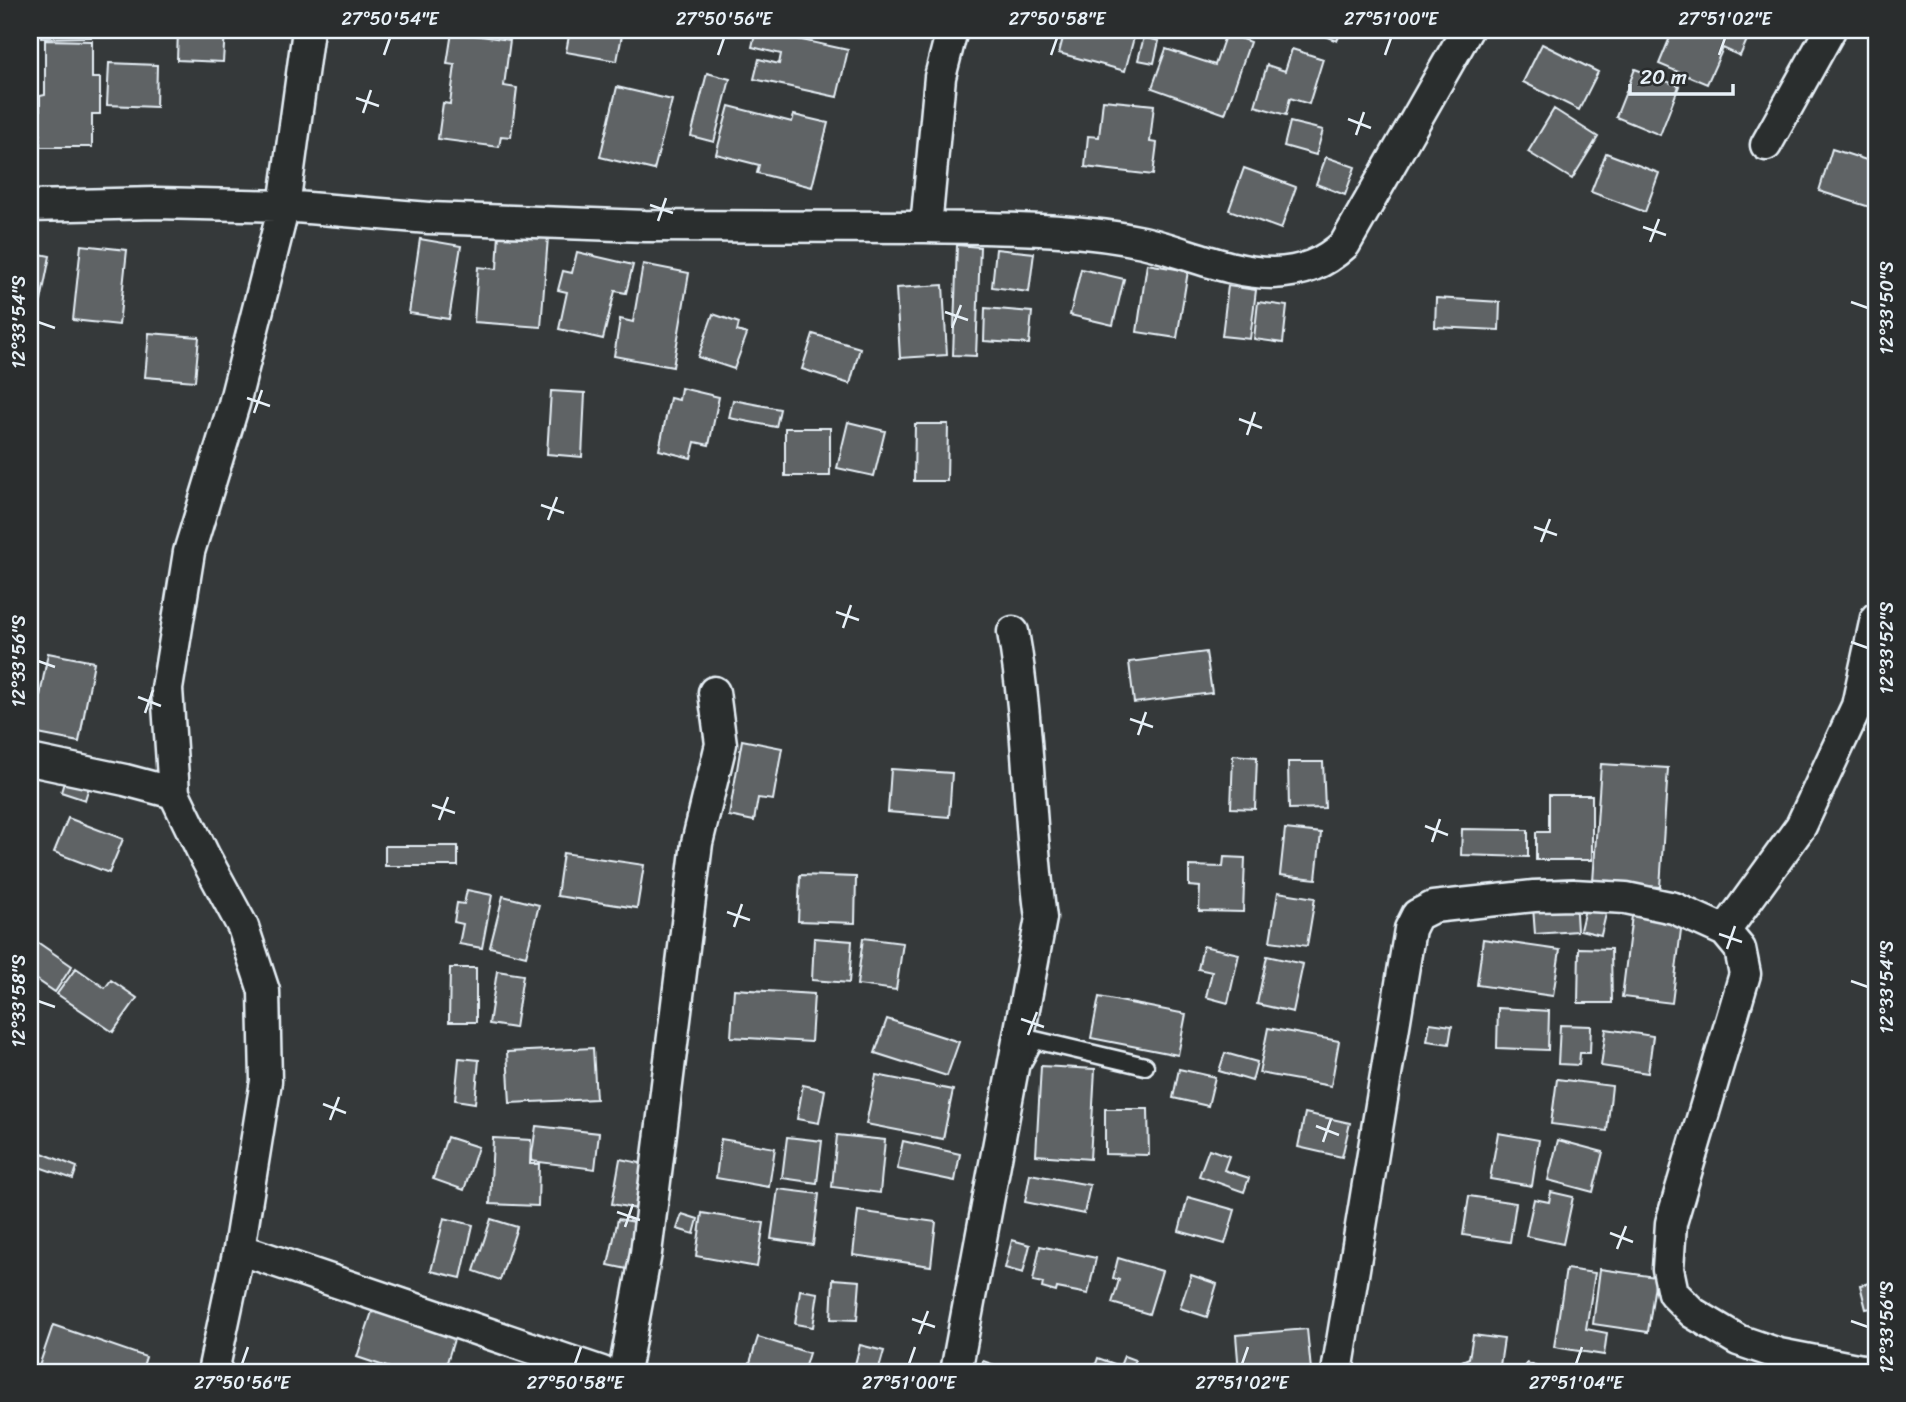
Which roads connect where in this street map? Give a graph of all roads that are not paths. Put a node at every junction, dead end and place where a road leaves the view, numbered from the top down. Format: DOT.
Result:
graph roads {
  1 [pos="308,30"];
  2 [pos="952,30"];
  3 [pos="1467,30"];
  4 [pos="1830,30"];
  5 [pos="1766,145"];
  6 [pos="30,205"];
  7 [pos="284,206"];
  8 [pos="926,227"];
  9 [pos="1876,618"];
  10 [pos="1013,632"];
  11 [pos="714,692"];
  12 [pos="30,761"];
  13 [pos="174,793"];
  14 [pos="1725,931"];
  15 [pos="1145,1066"];
  16 [pos="1011,1082"];
  17 [pos="239,1249"];
  18 [pos="213,1372"];
  19 [pos="602,1372"];
  20 [pos="625,1372"];
  21 [pos="956,1372"];
  22 [pos="1337,1372"];
  23 [pos="1872,1372"];
  1 -- 7 [label="street"];
  2 -- 8 [label="street"];
  3 -- 8 [label="street"];
  4 -- 5 [label="street"];
  6 -- 7 [label="street"];
  7 -- 8 [label="street"];
  7 -- 13 [label="street"];
  9 -- 14 [label="street"];
  10 -- 16 [label="street"];
  11 -- 20 [label="street"];
  12 -- 13 [label="street"];
  13 -- 17 [label="street"];
  14 -- 22 [label="street"];
  14 -- 23 [label="street"];
  15 -- 16 [label="lane"];
  16 -- 21 [label="street"];
  17 -- 18 [label="street"];
  17 -- 19 [label="street"];
}
